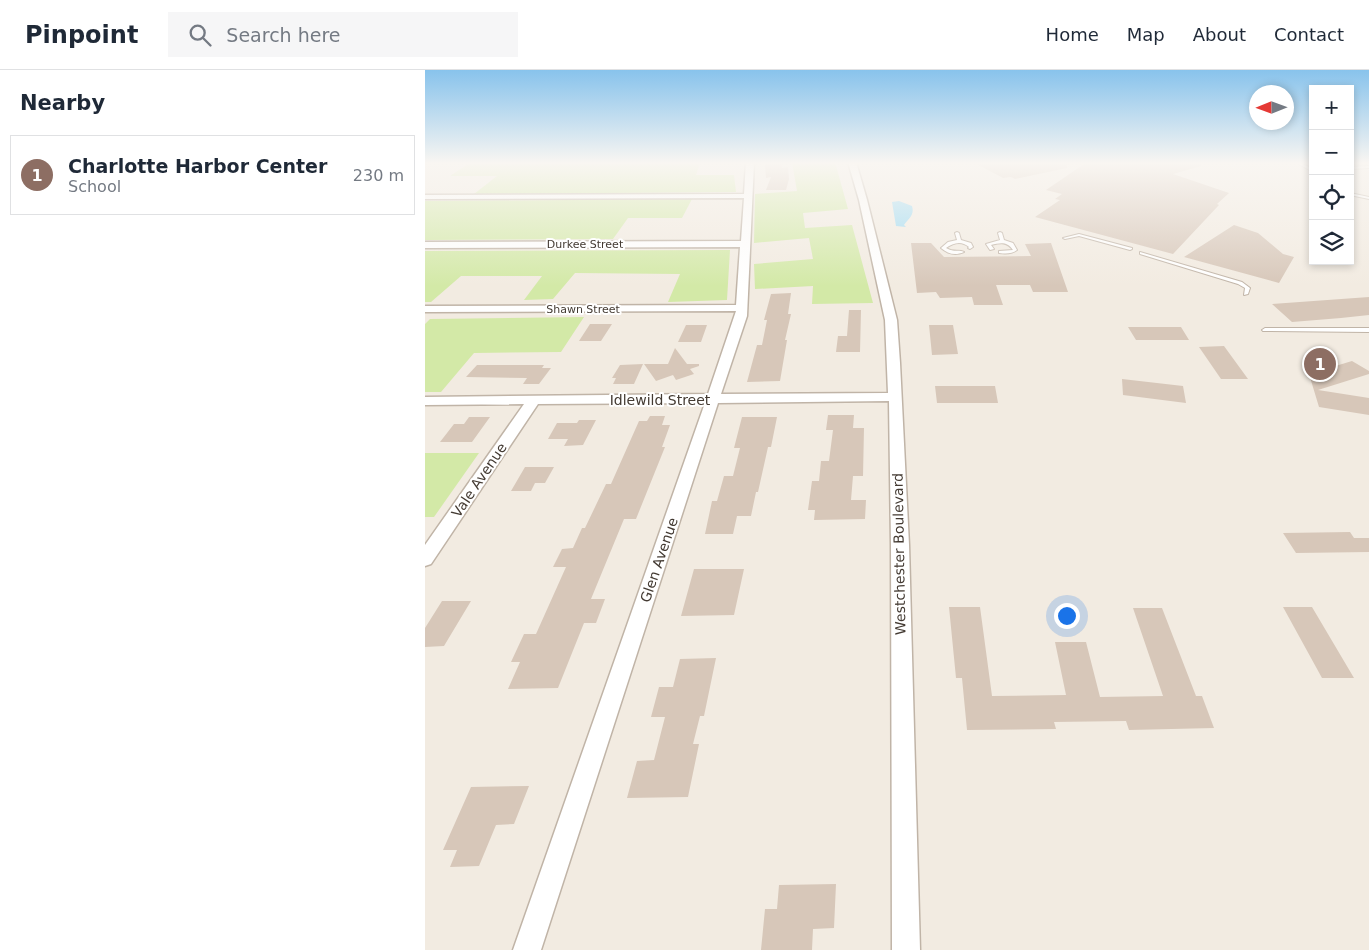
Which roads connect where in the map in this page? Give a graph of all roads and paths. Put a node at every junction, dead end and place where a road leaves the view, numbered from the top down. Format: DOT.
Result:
graph roads {
  1 [pos="748,203"];
  2 [pos="864,203"];
  3 [pos="1000,233"];
  4 [pos="957,234"];
  5 [pos="1065,238"];
  6 [pos="959,241"];
  7 [pos="1002,241"];
  8 [pos="746,244"];
  9 [pos="425,245"];
  10 [pos="970,248"];
  11 [pos="992,248"];
  12 [pos="1129,249"];
  13 [pos="962,252"];
  14 [pos="1001,252"];
  15 [pos="1142,253"];
  16 [pos="1246,294"];
  17 [pos="742,308"];
  18 [pos="425,309"];
  19 [pos="1265,330"];
  20 [pos="1369,330"];
  21 [pos="895,398"];
  22 [pos="713,400"];
  23 [pos="425,401"];
  24 [pos="533,401"];
  25 [pos="425,559"];
  26 [pos="527,950"];
  27 [pos="906,950"];
  1 -- 8 [label="street, Glen Avenue"];
  2 -- 21 [label="street, Westchester Boulevard"];
  3 -- 7 [label="lane"];
  4 -- 6 [label="lane"];
  5 -- 12 [label="lane"];
  6 -- 10 [label="lane"];
  6 -- 13 [label="lane"];
  7 -- 11 [label="lane"];
  7 -- 14 [label="lane"];
  8 -- 9 [label="street, Durkee Street"];
  8 -- 17 [label="street, Glen Avenue"];
  15 -- 16 [label="lane"];
  17 -- 18 [label="street, Shawn Street"];
  17 -- 22 [label="street, Glen Avenue"];
  19 -- 20 [label="lane"];
  21 -- 22 [label="street, Idlewild Street"];
  21 -- 27 [label="street, Westchester Boulevard"];
  22 -- 24 [label="street, Idlewild Street"];
  22 -- 26 [label="street, Glen Avenue"];
  23 -- 24 [label="street, Idlewild Street"];
  24 -- 25 [label="street, Vale Avenue"];
}
